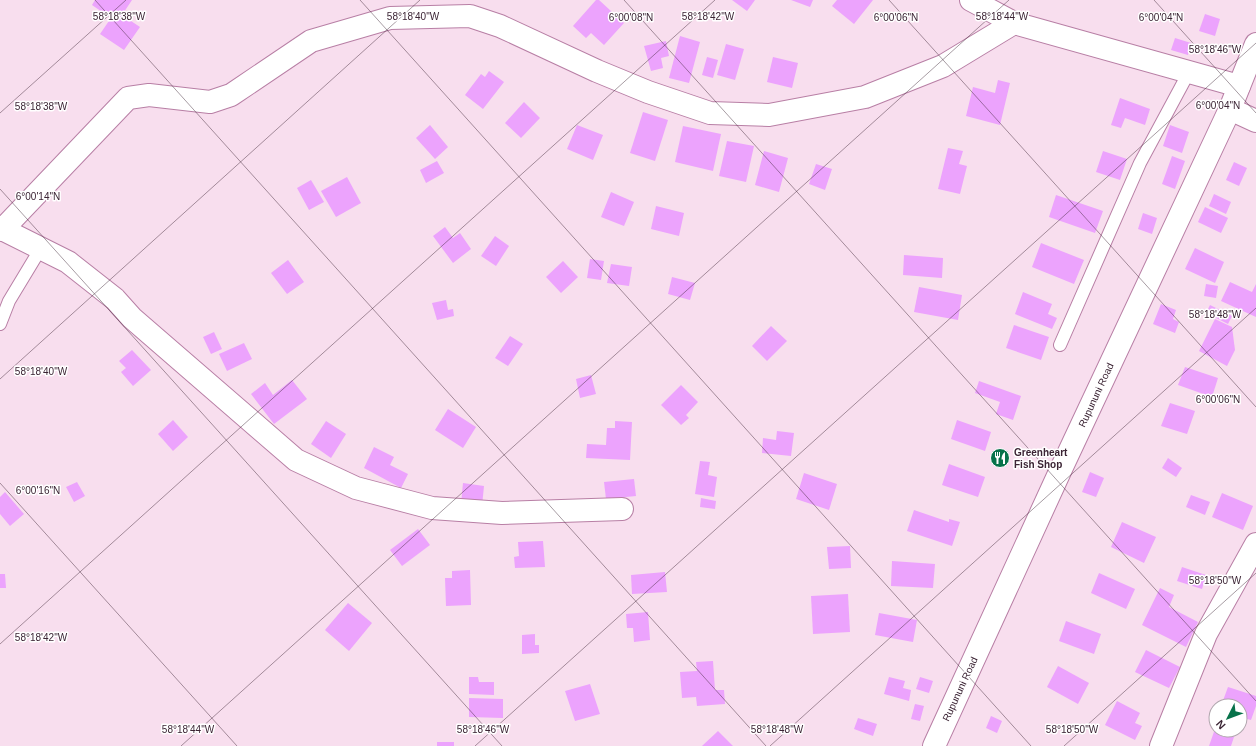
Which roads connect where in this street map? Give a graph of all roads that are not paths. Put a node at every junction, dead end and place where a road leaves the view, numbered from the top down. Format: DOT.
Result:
graph roads {
  1 [pos="971,0"];
  2 [pos="1014,23"];
  3 [pos="1256,44"];
  4 [pos="1189,72"];
  5 [pos="1239,86"];
  6 [pos="1230,109"];
  7 [pos="1256,121"];
  8 [pos="1,229"];
  9 [pos="41,248"];
  10 [pos="0,324"];
  11 [pos="1060,345"];
  12 [pos="622,509"];
  13 [pos="1256,544"];
  14 [pos="934,746"];
  15 [pos="1161,746"];
  1 -- 2 [label="street"];
  2 -- 4 [label="street"];
  2 -- 8 [label="street"];
  3 -- 5 [label="street, Rupununi Road"];
  4 -- 5 [label="street"];
  4 -- 11 [label="lane"];
  5 -- 6 [label="street, Rupununi Road"];
  6 -- 7 [label="street"];
  6 -- 14 [label="street, Rupununi Road"];
  8 -- 9 [label="street"];
  9 -- 10 [label="lane"];
  9 -- 12 [label="street"];
  13 -- 15 [label="street"];
}
